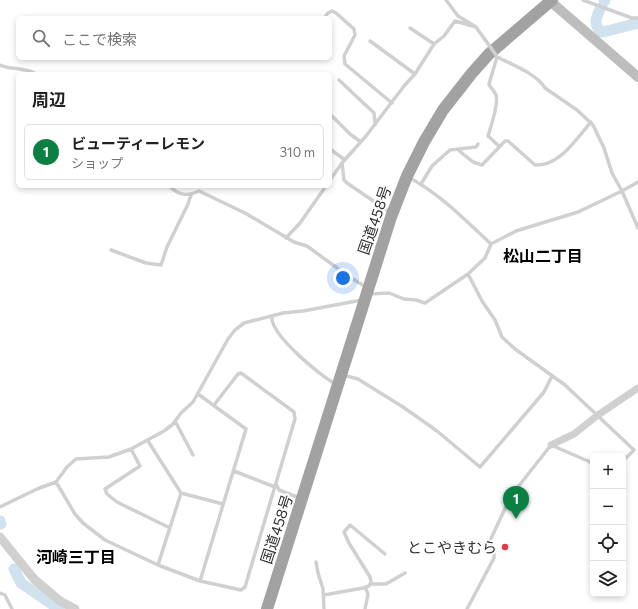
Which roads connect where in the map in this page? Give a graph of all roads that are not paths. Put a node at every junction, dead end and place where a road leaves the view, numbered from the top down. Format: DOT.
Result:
graph roads {
  1 [pos="446,0"];
  2 [pos="583,0"];
  3 [pos="551,1"];
  4 [pos="326,16"];
  5 [pos="638,18"];
  6 [pos="476,27"];
  7 [pos="410,28"];
  8 [pos="370,41"];
  9 [pos="434,44"];
  10 [pos="497,56"];
  11 [pos="0,66"];
  12 [pos="33,72"];
  13 [pos="415,74"];
  14 [pos="638,77"];
  15 [pos="339,80"];
  16 [pos="392,103"];
  17 [pos="332,116"];
  18 [pos="591,122"];
  19 [pos="375,125"];
  20 [pos="361,142"];
  21 [pos="478,144"];
  22 [pos="499,146"];
  23 [pos="457,150"];
  24 [pos="332,151"];
  25 [pos="344,161"];
  26 [pos="407,176"];
  27 [pos="332,177"];
  28 [pos="638,182"];
  29 [pos="421,184"];
  30 [pos="171,188"];
  31 [pos="322,188"];
  32 [pos="622,191"];
  33 [pos="191,195"];
  34 [pos="392,213"];
  35 [pos="638,228"];
  36 [pos="286,238"];
  37 [pos="491,244"];
  38 [pos="112,250"];
  39 [pos="468,274"];
  40 [pos="366,294"];
  41 [pos="272,317"];
  42 [pos="552,376"];
  43 [pos="339,379"];
  44 [pos="638,388"];
  45 [pos="198,394"];
  46 [pos="214,405"];
  47 [pos="598,415"];
  48 [pos="175,421"];
  49 [pos="148,441"];
  50 [pos="551,445"];
  51 [pos="131,449"];
  52 [pos="193,455"];
  53 [pos="626,457"];
  54 [pos="590,462"];
  55 [pos="234,471"];
  56 [pos="56,482"];
  57 [pos="276,485"];
  58 [pos="182,493"];
  59 [pos="302,499"];
  60 [pos="223,504"];
  61 [pos="1,507"];
  62 [pos="170,528"];
  63 [pos="0,537"];
  64 [pos="385,554"];
  65 [pos="316,562"];
  66 [pos="158,565"];
  67 [pos="405,573"];
  68 [pos="200,581"];
  69 [pos="370,584"];
  70 [pos="365,587"];
  71 [pos="0,593"];
  72 [pos="324,595"];
  73 [pos="12,609"];
  74 [pos="75,609"];
  75 [pos="267,609"];
  76 [pos="324,609"];
  77 [pos="365,609"];
  78 [pos="467,609"];
  1 -- 6 [label="lane"];
  2 -- 5 [label="lane"];
  3 -- 14 [label="main road"];
  3 -- 26 [label="highway, 国道458号"];
  4 -- 16 [label="lane"];
  6 -- 9 [label="lane"];
  6 -- 10 [label="lane, bridge"];
  7 -- 9 [label="lane"];
  8 -- 13 [label="lane"];
  9 -- 13 [label="lane"];
  10 -- 18 [label="lane"];
  10 -- 22 [label="lane"];
  11 -- 12 [label="lane"];
  13 -- 16 [label="lane"];
  15 -- 19 [label="lane"];
  16 -- 19 [label="lane"];
  17 -- 20 [label="lane"];
  18 -- 22 [label="lane"];
  18 -- 32 [label="lane"];
  19 -- 20 [label="lane"];
  20 -- 25 [label="lane"];
  21 -- 23 [label="lane"];
  22 -- 23 [label="lane"];
  23 -- 29 [label="lane"];
  24 -- 25 [label="lane"];
  25 -- 27 [label="lane"];
  25 -- 34 [label="lane"];
  26 -- 29 [label="lane"];
  26 -- 34 [label="highway, 国道458号"];
  28 -- 32 [label="lane"];
  29 -- 37 [label="lane"];
  30 -- 33 [label="lane"];
  31 -- 36 [label="lane"];
  32 -- 35 [label="lane"];
  32 -- 37 [label="lane"];
  33 -- 36 [label="lane"];
  33 -- 38 [label="lane"];
  34 -- 40 [label="highway, 国道458号"];
  36 -- 40 [label="lane"];
  37 -- 39 [label="lane"];
  39 -- 40 [label="lane"];
  39 -- 42 [label="lane"];
  40 -- 41 [label="lane"];
  40 -- 43 [label="highway, 国道458号"];
  41 -- 43 [label="lane"];
  41 -- 45 [label="lane"];
  42 -- 43 [label="lane"];
  42 -- 47 [label="lane"];
  43 -- 59 [label="highway, 国道458号"];
  44 -- 47 [label="street"];
  45 -- 46 [label="lane"];
  45 -- 48 [label="lane"];
  46 -- 55 [label="lane"];
  46 -- 57 [label="lane"];
  47 -- 50 [label="street"];
  47 -- 53 [label="lane"];
  48 -- 49 [label="lane"];
  48 -- 52 [label="lane"];
  49 -- 51 [label="lane"];
  49 -- 58 [label="lane"];
  50 -- 54 [label="lane"];
  50 -- 78 [label="lane"];
  51 -- 56 [label="lane"];
  51 -- 62 [label="lane"];
  55 -- 57 [label="lane"];
  55 -- 60 [label="lane"];
  56 -- 61 [label="lane"];
  56 -- 66 [label="lane"];
  57 -- 59 [label="lane"];
  57 -- 68 [label="lane"];
  58 -- 60 [label="lane"];
  58 -- 62 [label="lane"];
  59 -- 75 [label="highway, 国道458号"];
  60 -- 68 [label="lane"];
  62 -- 66 [label="lane"];
  63 -- 74 [label="street"];
  64 -- 69 [label="lane"];
  65 -- 72 [label="lane"];
  66 -- 68 [label="lane"];
  67 -- 69 [label="lane"];
  69 -- 70 [label="lane"];
  70 -- 72 [label="lane"];
  70 -- 77 [label="lane"];
  71 -- 73 [label="lane"];
  72 -- 76 [label="lane"];
}
